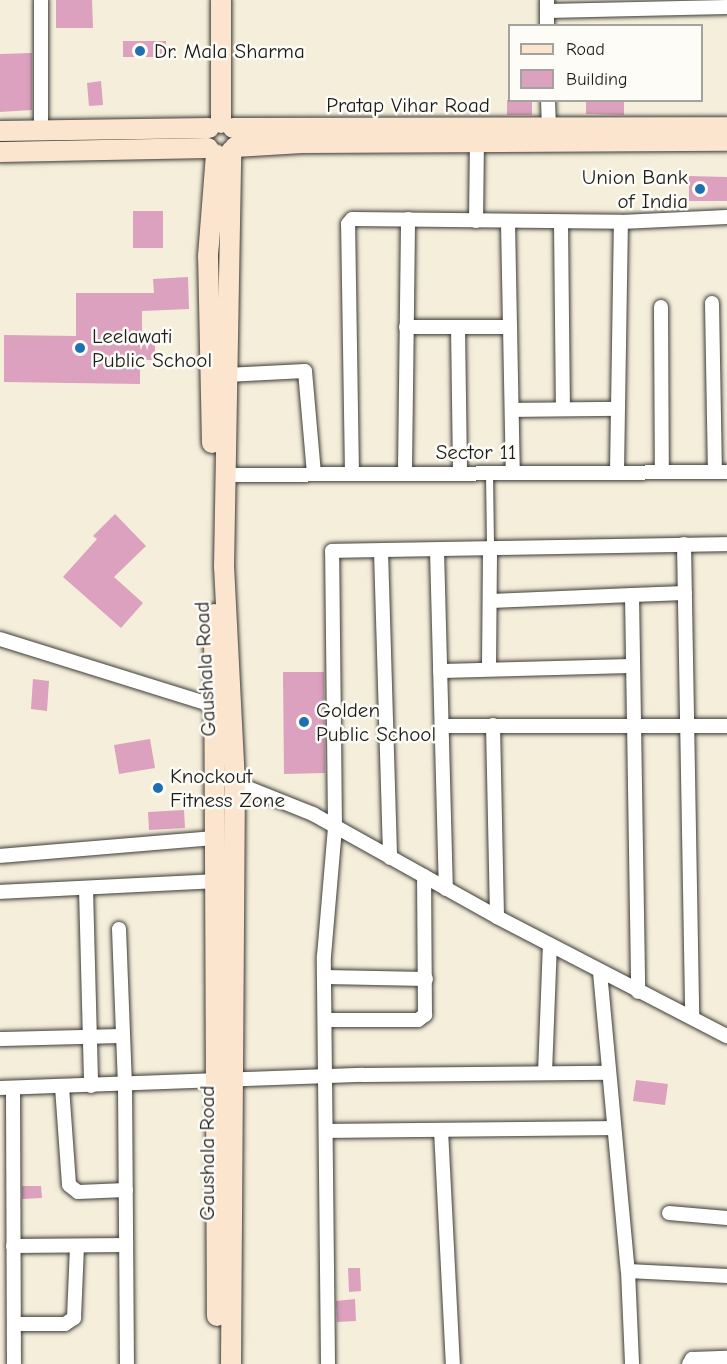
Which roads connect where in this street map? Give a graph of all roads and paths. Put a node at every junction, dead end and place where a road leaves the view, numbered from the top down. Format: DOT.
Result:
graph roads {
  1 [pos="41,0"];
  2 [pos="221,0"];
  3 [pos="693,4"];
  4 [pos="547,5"];
  5 [pos="727,7"];
  6 [pos="547,24"];
  7 [pos="548,102"];
  8 [pos="727,127"];
  9 [pos="0,131"];
  10 [pos="41,131"];
  11 [pos="549,136"];
  12 [pos="222,140"];
  13 [pos="727,141"];
  14 [pos="477,143"];
  15 [pos="0,152"];
  16 [pos="727,217"];
  17 [pos="408,219"];
  18 [pos="476,221"];
  19 [pos="508,222"];
  20 [pos="561,222"];
  21 [pos="621,222"];
  22 [pos="712,303"];
  23 [pos="661,307"];
  24 [pos="406,327"];
  25 [pos="458,327"];
  26 [pos="510,327"];
  27 [pos="226,375"];
  28 [pos="563,409"];
  29 [pos="616,409"];
  30 [pos="512,410"];
  31 [pos="405,472"];
  32 [pos="616,472"];
  33 [pos="662,472"];
  34 [pos="721,472"];
  35 [pos="460,473"];
  36 [pos="489,473"];
  37 [pos="513,473"];
  38 [pos="314,474"];
  39 [pos="352,474"];
  40 [pos="225,475"];
  41 [pos="684,544"];
  42 [pos="727,544"];
  43 [pos="490,549"];
  44 [pos="437,550"];
  45 [pos="381,551"];
  46 [pos="685,593"];
  47 [pos="632,596"];
  48 [pos="491,602"];
  49 [pos="0,639"];
  50 [pos="633,666"];
  51 [pos="489,668"];
  52 [pos="440,671"];
  53 [pos="223,708"];
  54 [pos="493,725"];
  55 [pos="442,726"];
  56 [pos="687,726"];
  57 [pos="727,726"];
  58 [pos="635,728"];
  59 [pos="215,776"];
  60 [pos="234,783"];
  61 [pos="335,827"];
  62 [pos="216,838"];
  63 [pos="0,856"];
  64 [pos="390,858"];
  65 [pos="424,876"];
  66 [pos="216,881"];
  67 [pos="86,889"];
  68 [pos="446,889"];
  69 [pos="0,892"];
  70 [pos="497,917"];
  71 [pos="119,929"];
  72 [pos="550,945"];
  73 [pos="600,972"];
  74 [pos="325,977"];
  75 [pos="426,979"];
  76 [pos="638,992"];
  77 [pos="692,1016"];
  78 [pos="325,1020"];
  79 [pos="90,1036"];
  80 [pos="123,1036"];
  81 [pos="727,1036"];
  82 [pos="0,1039"];
  83 [pos="609,1072"];
  84 [pos="545,1073"];
  85 [pos="326,1076"];
  86 [pos="223,1082"];
  87 [pos="125,1084"];
  88 [pos="91,1086"];
  89 [pos="62,1087"];
  90 [pos="7,1088"];
  91 [pos="614,1128"];
  92 [pos="441,1130"];
  93 [pos="327,1131"];
  94 [pos="126,1190"];
  95 [pos="669,1213"];
  96 [pos="727,1218"];
  97 [pos="126,1245"];
  98 [pos="13,1246"];
  99 [pos="77,1247"];
  100 [pos="628,1271"];
  101 [pos="727,1276"];
  102 [pos="14,1324"];
  103 [pos="727,1358"];
  104 [pos="14,1364"];
  105 [pos="127,1364"];
  106 [pos="218,1364"];
  107 [pos="231,1364"];
  108 [pos="328,1364"];
  109 [pos="453,1364"];
  110 [pos="632,1364"];
  111 [pos="689,1364"];
  1 -- 10 [label="street"];
  2 -- 12 [label="street"];
  3 -- 4 [label="street"];
  3 -- 5 [label="street"];
  4 -- 6 [label="street"];
  7 -- 11 [label="street"];
  8 -- 11 [label="street, Pratap Vihar Road"];
  9 -- 10 [label="street, Pratap Vihar Road"];
  10 -- 12 [label="street, Pratap Vihar Road"];
  11 -- 12 [label="street, Pratap Vihar Road"];
  11 -- 13 [label="street, Pratap Vihar Road"];
  11 -- 14 [label="street, Pratap Vihar Road"];
  12 -- 14 [label="street, Pratap Vihar Road"];
  12 -- 15 [label="street, Pratap Vihar Road"];
  12 -- 27 [label="street, Gaushala Road"];
  12 -- 53 [label="street, Gaushala Road"];
  14 -- 18 [label="street"];
  16 -- 21 [label="street"];
  17 -- 18 [label="street"];
  17 -- 24 [label="street"];
  17 -- 39 [label="street"];
  18 -- 19 [label="street"];
  19 -- 20 [label="street"];
  19 -- 26 [label="street"];
  20 -- 21 [label="street"];
  20 -- 28 [label="street"];
  21 -- 29 [label="street"];
  22 -- 34 [label="street"];
  23 -- 33 [label="street"];
  24 -- 25 [label="street"];
  24 -- 31 [label="street"];
  25 -- 26 [label="street"];
  25 -- 35 [label="street"];
  26 -- 30 [label="street"];
  27 -- 38 [label="street"];
  27 -- 40 [label="street, Gaushala Road"];
  28 -- 29 [label="street"];
  28 -- 30 [label="street"];
  29 -- 32 [label="street"];
  30 -- 37 [label="street"];
  31 -- 35 [label="street, Sector 11"];
  31 -- 39 [label="street, Sector 11"];
  32 -- 33 [label="street, Sector 11"];
  32 -- 37 [label="street, Sector 11"];
  33 -- 34 [label="street, Sector 11"];
  35 -- 36 [label="street, Sector 11"];
  36 -- 37 [label="street, Sector 11"];
  36 -- 43 [label="lane"];
  38 -- 39 [label="street, Sector 11"];
  38 -- 40 [label="street, Sector 11"];
  40 -- 53 [label="street, Gaushala Road"];
  41 -- 42 [label="street"];
  41 -- 43 [label="street"];
  41 -- 46 [label="street"];
  43 -- 44 [label="street"];
  43 -- 48 [label="street"];
  44 -- 45 [label="street"];
  44 -- 52 [label="street"];
  45 -- 61 [label="street"];
  45 -- 64 [label="street"];
  46 -- 47 [label="street"];
  46 -- 56 [label="street"];
  47 -- 48 [label="street"];
  47 -- 50 [label="street"];
  48 -- 51 [label="street"];
  49 -- 53 [label="street"];
  50 -- 51 [label="street"];
  50 -- 58 [label="street"];
  51 -- 52 [label="street"];
  52 -- 55 [label="street"];
  53 -- 59 [label="street, Gaushala Road"];
  53 -- 60 [label="street, Gaushala Road"];
  54 -- 55 [label="street"];
  54 -- 58 [label="street"];
  54 -- 70 [label="street"];
  55 -- 68 [label="street"];
  56 -- 57 [label="street"];
  56 -- 58 [label="street"];
  56 -- 77 [label="street"];
  58 -- 76 [label="street"];
  59 -- 60 [label="street"];
  59 -- 62 [label="street, Gaushala Road"];
  60 -- 61 [label="street"];
  60 -- 86 [label="street, Gaushala Road"];
  61 -- 64 [label="street"];
  61 -- 74 [label="street"];
  62 -- 63 [label="street"];
  62 -- 66 [label="street, Gaushala Road"];
  64 -- 65 [label="street"];
  65 -- 68 [label="street"];
  65 -- 75 [label="street"];
  66 -- 67 [label="street"];
  66 -- 86 [label="street, Gaushala Road"];
  67 -- 69 [label="street"];
  67 -- 79 [label="street"];
  68 -- 70 [label="street"];
  70 -- 72 [label="street"];
  71 -- 80 [label="street"];
  72 -- 73 [label="street"];
  72 -- 84 [label="street"];
  73 -- 76 [label="street"];
  73 -- 83 [label="street"];
  74 -- 75 [label="street"];
  74 -- 78 [label="street"];
  75 -- 78 [label="street"];
  76 -- 77 [label="street"];
  77 -- 81 [label="street"];
  78 -- 85 [label="street"];
  79 -- 80 [label="street"];
  79 -- 82 [label="street"];
  79 -- 88 [label="street"];
  80 -- 87 [label="street"];
  83 -- 84 [label="street"];
  83 -- 91 [label="street"];
  84 -- 85 [label="street"];
  85 -- 86 [label="street"];
  85 -- 93 [label="street"];
  86 -- 87 [label="street"];
  86 -- 106 [label="street, Gaushala Road"];
  86 -- 107 [label="street, Gaushala Road"];
  87 -- 88 [label="street"];
  87 -- 94 [label="street"];
  88 -- 89 [label="street"];
  89 -- 90 [label="street"];
  89 -- 94 [label="street"];
  90 -- 98 [label="street"];
  91 -- 92 [label="street"];
  91 -- 100 [label="street"];
  92 -- 93 [label="street"];
  92 -- 109 [label="street"];
  93 -- 108 [label="street"];
  94 -- 97 [label="street"];
  95 -- 96 [label="street"];
  97 -- 99 [label="street"];
  97 -- 105 [label="street"];
  98 -- 99 [label="street"];
  98 -- 102 [label="street"];
  99 -- 102 [label="street"];
  100 -- 101 [label="street"];
  100 -- 110 [label="street"];
  102 -- 104 [label="street"];
  103 -- 111 [label="street"];
}
